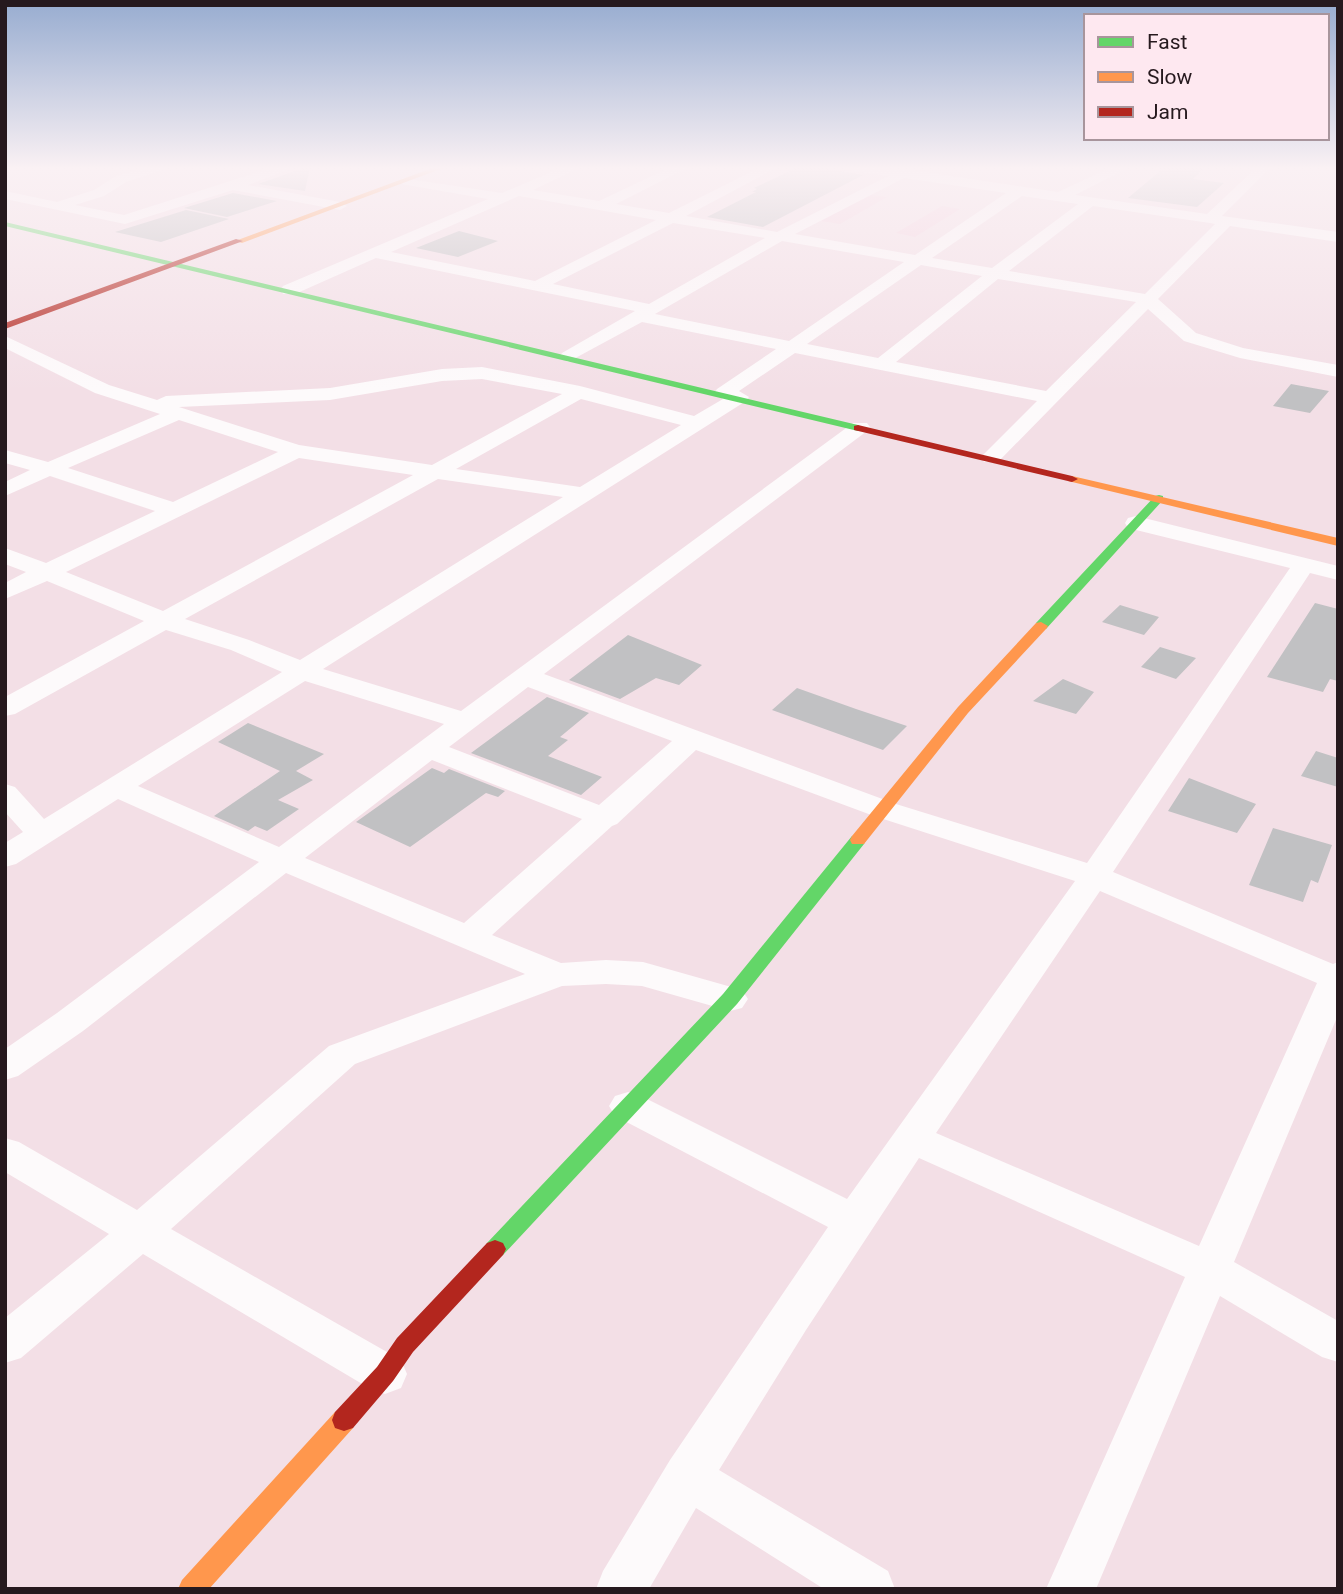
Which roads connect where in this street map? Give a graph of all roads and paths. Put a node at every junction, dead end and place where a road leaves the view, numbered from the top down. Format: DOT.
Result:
graph roads {
  1 [pos="82,241"];
  2 [pos="241,241"];
  3 [pos="407,241"];
  4 [pos="626,241"];
  5 [pos="770,241"];
  6 [pos="811,241"];
  7 [pos="946,241"];
  8 [pos="1037,241"];
  9 [pos="1199,241"];
  10 [pos="378,254"];
  11 [pos="918,260"];
  12 [pos="177,264"];
  13 [pos="994,274"];
  14 [pos="537,286"];
  15 [pos="289,290"];
  16 [pos="1147,299"];
  17 [pos="643,312"];
  18 [pos="5,326"];
  19 [pos="5,341"];
  20 [pos="794,346"];
  21 [pos="568,357"];
  22 [pos="882,364"];
  23 [pos="1338,371"];
  24 [pos="580,392"];
  25 [pos="731,395"];
  26 [pos="1052,398"];
  27 [pos="148,403"];
  28 [pos="178,414"];
  29 [pos="697,423"];
  30 [pos="860,426"];
  31 [pos="296,451"];
  32 [pos="5,456"];
  33 [pos="991,458"];
  34 [pos="50,469"];
  35 [pos="439,470"];
  36 [pos="5,490"];
  37 [pos="584,494"];
  38 [pos="1159,498"];
  39 [pos="174,510"];
  40 [pos="1136,523"];
  41 [pos="1338,542"];
  42 [pos="5,555"];
  43 [pos="1321,569"];
  44 [pos="49,571"];
  45 [pos="5,592"];
  46 [pos="165,621"];
  47 [pos="303,671"];
  48 [pos="524,676"];
  49 [pos="5,708"];
  50 [pos="465,721"];
  51 [pos="692,738"];
  52 [pos="429,749"];
  53 [pos="117,788"];
  54 [pos="5,793"];
  55 [pos="885,810"];
  56 [pos="606,818"];
  57 [pos="41,834"];
  58 [pos="5,856"];
  59 [pos="282,860"];
  60 [pos="1094,876"];
  61 [pos="469,937"];
  62 [pos="558,975"];
  63 [pos="1337,977"];
  64 [pos="730,999"];
  65 [pos="5,1068"];
  66 [pos="628,1105"];
  67 [pos="911,1138"];
  68 [pos="5,1153"];
  69 [pos="853,1221"];
  70 [pos="141,1231"];
  71 [pos="1209,1269"];
  72 [pos="1338,1343"];
  73 [pos="5,1344"];
  74 [pos="386,1374"];
  75 [pos="687,1476"];
  76 [pos="191,1589"];
  77 [pos="621,1589"];
  78 [pos="870,1589"];
  79 [pos="1071,1589"];
  1 -- 12 [label="street"];
  2 -- 12 [label="street"];
  3 -- 10 [label="street"];
  4 -- 14 [label="street"];
  5 -- 17 [label="street"];
  6 -- 11 [label="street"];
  7 -- 11 [label="street"];
  8 -- 13 [label="street"];
  9 -- 16 [label="street"];
  10 -- 14 [label="street"];
  10 -- 15 [label="street"];
  11 -- 13 [label="street"];
  11 -- 20 [label="street"];
  12 -- 15 [label="street"];
  12 -- 18 [label="street"];
  13 -- 16 [label="street"];
  13 -- 22 [label="street"];
  14 -- 17 [label="street"];
  15 -- 21 [label="street"];
  16 -- 23 [label="street"];
  16 -- 26 [label="street"];
  17 -- 20 [label="street"];
  17 -- 21 [label="street"];
  19 -- 27 [label="street"];
  20 -- 22 [label="street"];
  20 -- 25 [label="street"];
  21 -- 25 [label="street"];
  22 -- 26 [label="street"];
  24 -- 27 [label="street"];
  24 -- 29 [label="street"];
  24 -- 35 [label="street"];
  25 -- 29 [label="street"];
  25 -- 30 [label="street"];
  26 -- 33 [label="street"];
  27 -- 28 [label="street"];
  28 -- 31 [label="street"];
  28 -- 34 [label="street"];
  29 -- 37 [label="street"];
  30 -- 33 [label="street"];
  30 -- 48 [label="street"];
  31 -- 35 [label="street"];
  31 -- 39 [label="street"];
  32 -- 34 [label="street"];
  33 -- 38 [label="street"];
  34 -- 36 [label="street"];
  34 -- 39 [label="street"];
  35 -- 37 [label="street"];
  35 -- 46 [label="street"];
  37 -- 47 [label="street"];
  38 -- 40 [label="street"];
  38 -- 41 [label="street"];
  39 -- 44 [label="street"];
  40 -- 43 [label="street"];
  40 -- 55 [label="street"];
  42 -- 44 [label="street"];
  43 -- 60 [label="street"];
  44 -- 45 [label="street"];
  44 -- 46 [label="street"];
  46 -- 47 [label="street"];
  46 -- 49 [label="street"];
  47 -- 50 [label="street"];
  47 -- 53 [label="street"];
  48 -- 50 [label="street"];
  48 -- 51 [label="street"];
  50 -- 52 [label="street"];
  51 -- 55 [label="street"];
  51 -- 56 [label="street"];
  52 -- 56 [label="street"];
  52 -- 59 [label="street"];
  53 -- 57 [label="street"];
  53 -- 59 [label="street"];
  54 -- 57 [label="street"];
  55 -- 60 [label="street"];
  55 -- 64 [label="street"];
  56 -- 61 [label="street"];
  57 -- 58 [label="street"];
  59 -- 61 [label="street"];
  59 -- 65 [label="street"];
  60 -- 63 [label="street"];
  60 -- 67 [label="street"];
  61 -- 62 [label="street"];
  62 -- 64 [label="street"];
  62 -- 70 [label="street"];
  63 -- 71 [label="street"];
  64 -- 66 [label="street"];
  66 -- 69 [label="street"];
  66 -- 74 [label="street"];
  67 -- 69 [label="street"];
  67 -- 71 [label="street"];
  68 -- 70 [label="street"];
  69 -- 75 [label="street"];
  70 -- 73 [label="street"];
  70 -- 74 [label="street"];
  71 -- 72 [label="street"];
  71 -- 79 [label="street"];
  74 -- 76 [label="street"];
  75 -- 77 [label="street"];
  75 -- 78 [label="street"];
}
